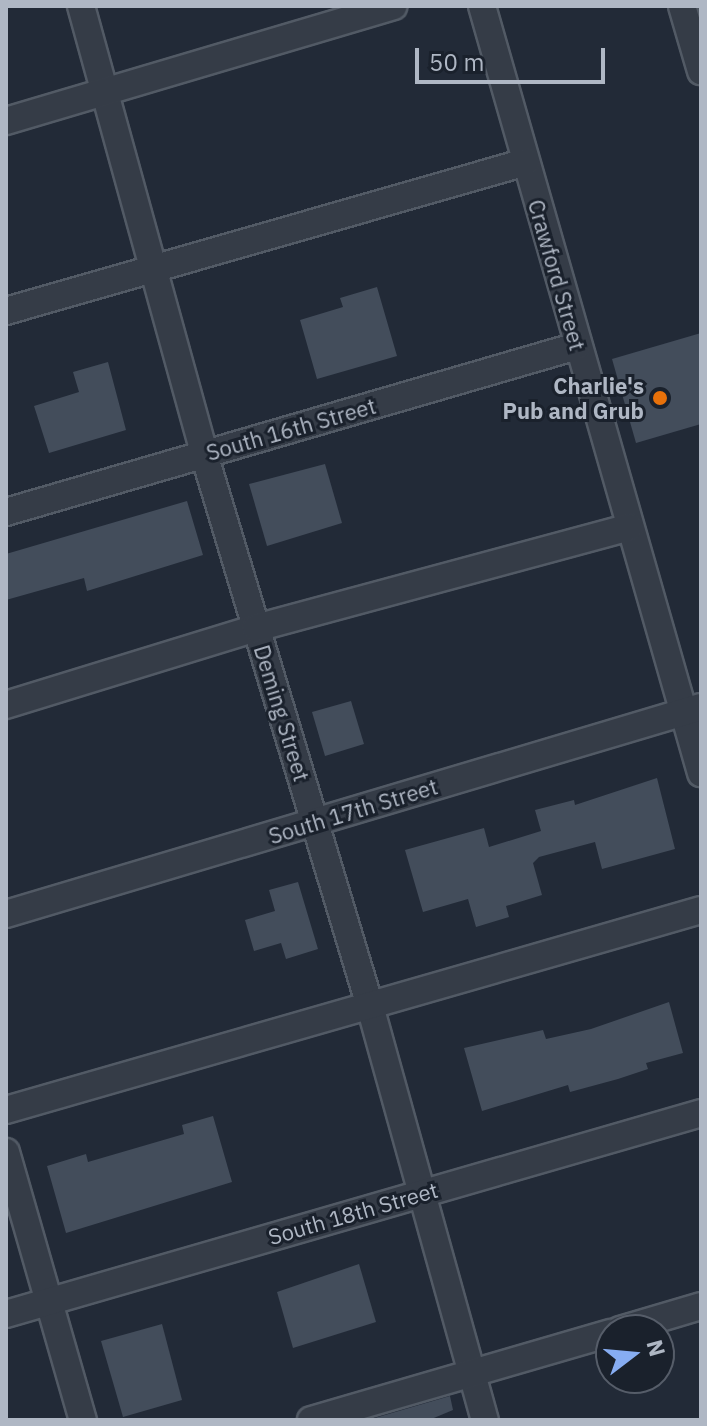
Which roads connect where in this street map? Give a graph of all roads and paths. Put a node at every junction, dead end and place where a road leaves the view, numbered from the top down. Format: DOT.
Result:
graph roads {
  1 [pos="81,6"];
  2 [pos="393,6"];
  3 [pos="482,6"];
  4 [pos="682,6"];
  5 [pos="701,71"];
  6 [pos="106,93"];
  7 [pos="6,121"];
  8 [pos="526,162"];
  9 [pos="154,269"];
  10 [pos="6,311"];
  11 [pos="577,346"];
  12 [pos="204,454"];
  13 [pos="6,512"];
  14 [pos="630,527"];
  15 [pos="256,628"];
  16 [pos="6,705"];
  17 [pos="692,710"];
  18 [pos="701,773"];
  19 [pos="314,822"];
  20 [pos="701,910"];
  21 [pos="6,914"];
  22 [pos="370,1006"];
  23 [pos="6,1110"];
  24 [pos="701,1113"];
  25 [pos="6,1152"];
  26 [pos="421,1193"];
  27 [pos="49,1302"];
  28 [pos="701,1306"];
  29 [pos="6,1314"];
  30 [pos="674,1314"];
  31 [pos="595,1338"];
  32 [pos="472,1373"];
  33 [pos="83,1420"];
  34 [pos="311,1420"];
  35 [pos="485,1420"];
  1 -- 6 [label="street, Deming Street"];
  2 -- 6 [label="street"];
  3 -- 8 [label="street, Crawford Street"];
  4 -- 5 [label="street"];
  6 -- 7 [label="street"];
  6 -- 9 [label="street, Deming Street"];
  8 -- 9 [label="street"];
  8 -- 11 [label="street, Crawford Street"];
  9 -- 10 [label="street"];
  9 -- 12 [label="street, Deming Street"];
  11 -- 12 [label="street, South 16th Street"];
  11 -- 14 [label="street, Crawford Street"];
  12 -- 13 [label="street, South 16th Street"];
  12 -- 15 [label="street, Deming Street"];
  14 -- 15 [label="street"];
  14 -- 17 [label="street, Crawford Street"];
  15 -- 16 [label="street"];
  15 -- 19 [label="street, Deming Street"];
  17 -- 18 [label="street, Crawford Street"];
  17 -- 19 [label="street, South 17th Street"];
  19 -- 21 [label="street, South 17th Street"];
  19 -- 22 [label="street, Deming Street"];
  20 -- 22 [label="street"];
  22 -- 23 [label="street"];
  22 -- 26 [label="street, Deming Street"];
  24 -- 26 [label="street, South 18th Street"];
  25 -- 27 [label="street"];
  26 -- 27 [label="street, South 18th Street"];
  26 -- 32 [label="street, Deming Street"];
  27 -- 29 [label="street, South 18th Street"];
  27 -- 33 [label="street"];
  28 -- 30 [label="street"];
  31 -- 32 [label="street"];
  32 -- 34 [label="street"];
  32 -- 35 [label="street, Deming Street"];
}
